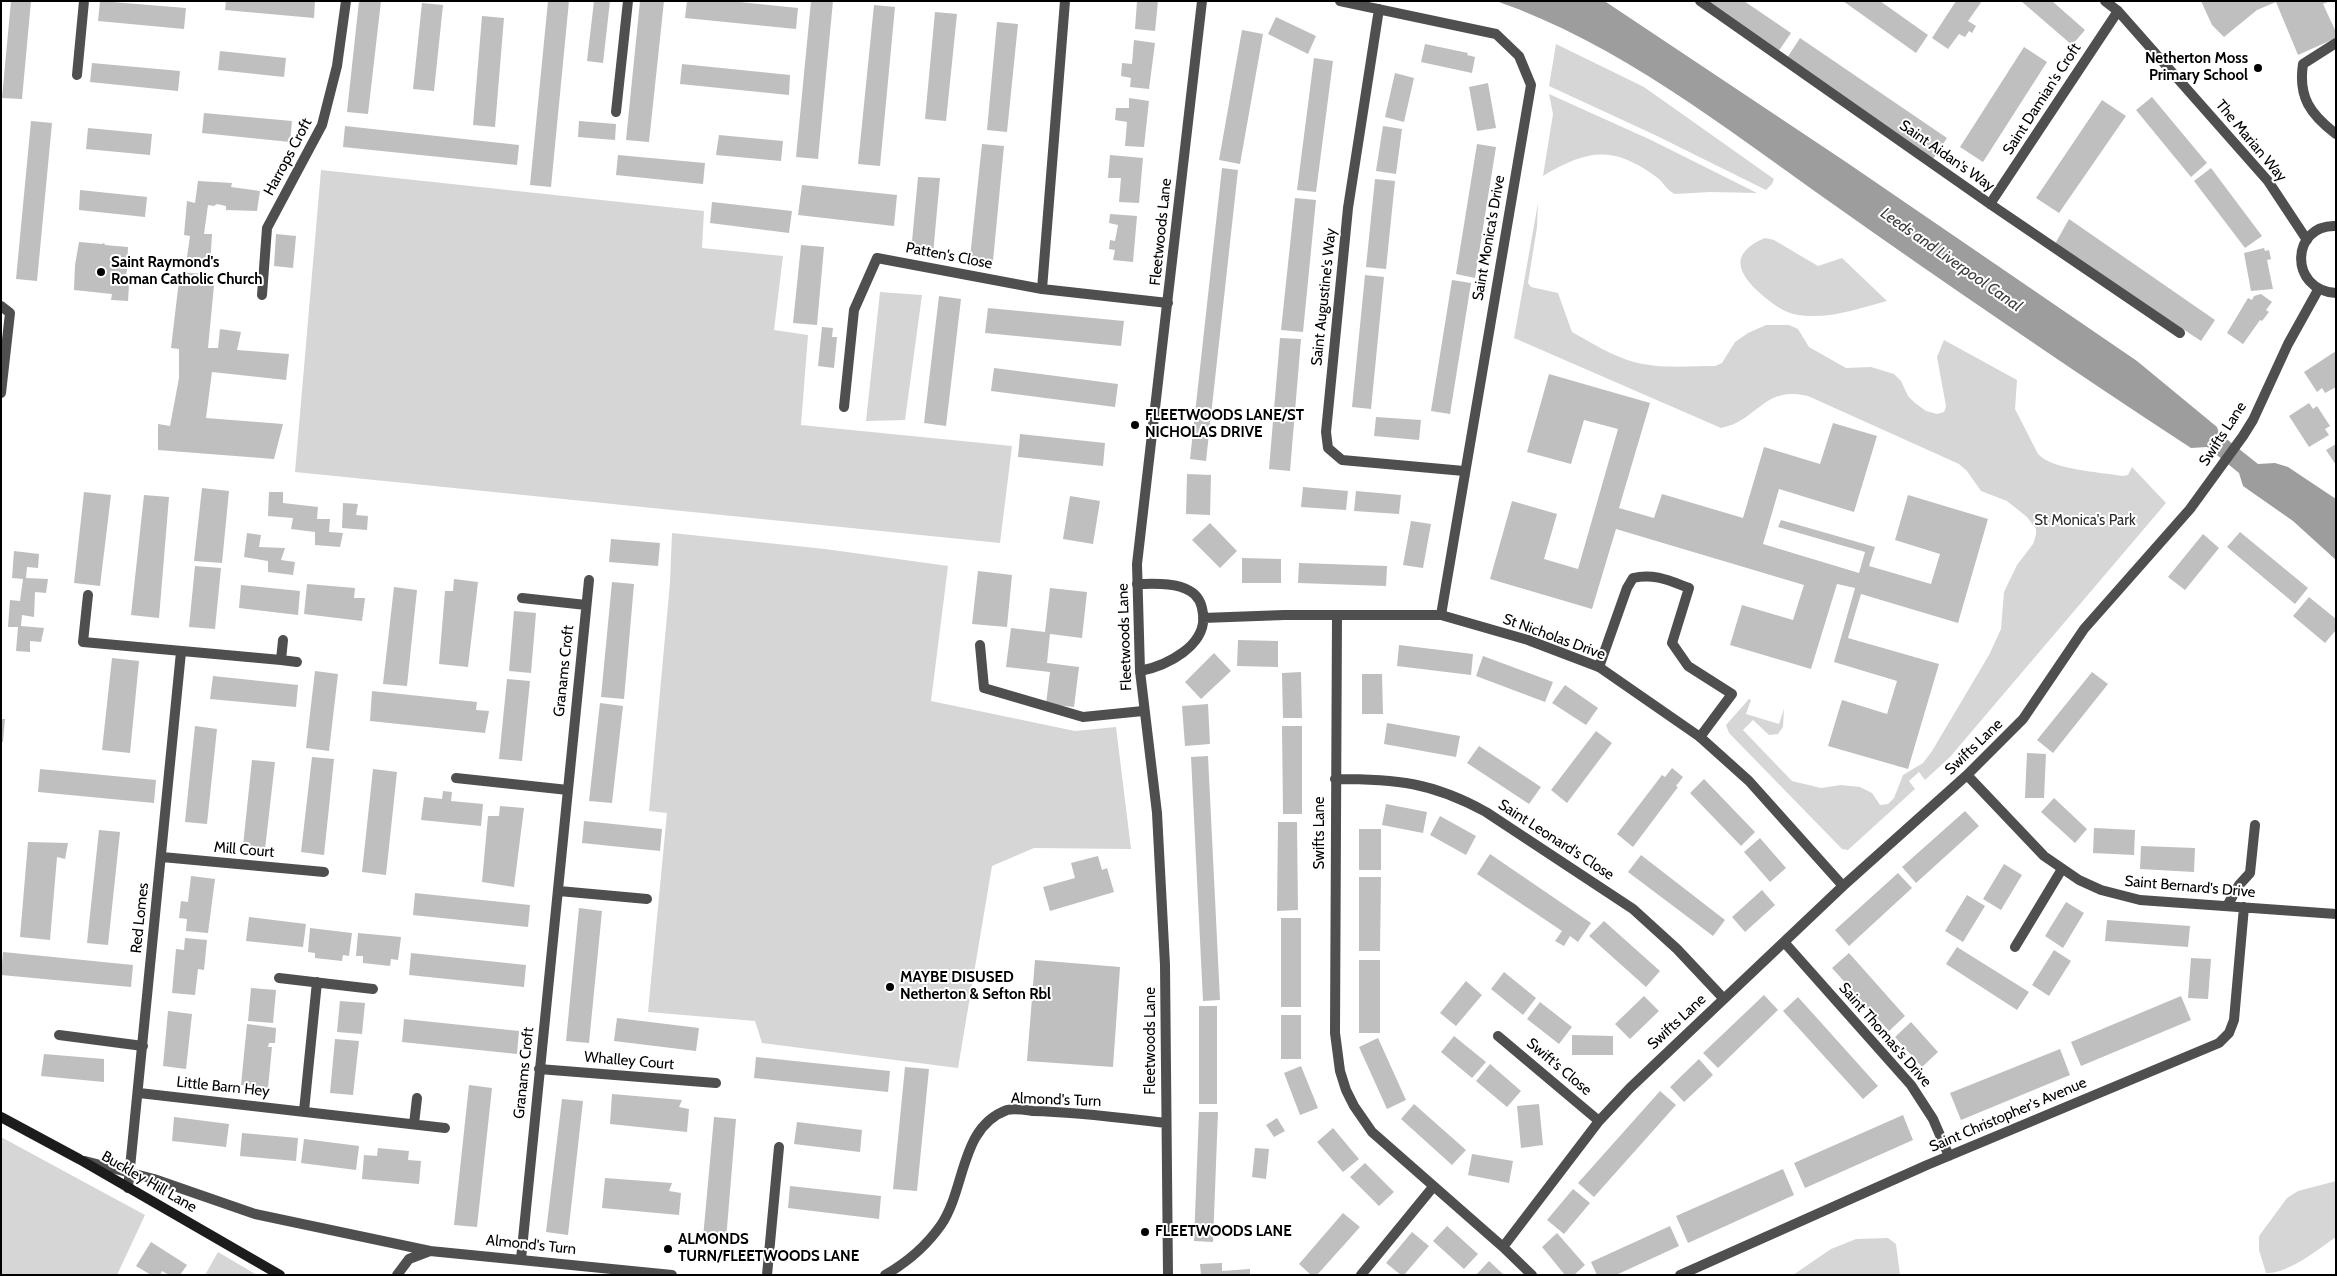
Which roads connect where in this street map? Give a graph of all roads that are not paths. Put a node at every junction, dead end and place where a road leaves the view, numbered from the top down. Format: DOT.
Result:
graph roads {
  1 [pos="84,1"];
  2 [pos="346,1"];
  3 [pos="628,1"];
  4 [pos="1065,1"];
  5 [pos="1202,1"];
  6 [pos="1340,1"];
  7 [pos="1700,1"];
  8 [pos="2106,1"];
  9 [pos="1379,9"];
  10 [pos="2118,10"];
  11 [pos="2336,43"];
  12 [pos="77,75"];
  13 [pos="616,112"];
  14 [pos="2336,134"];
  15 [pos="1990,204"];
  16 [pos="2336,226"];
  17 [pos="2307,240"];
  18 [pos="1042,289"];
  19 [pos="2318,290"];
  20 [pos="2336,293"];
  21 [pos="262,295"];
  22 [pos="1168,303"];
  23 [pos="1,306"];
  24 [pos="2180,333"];
  25 [pos="1,393"];
  26 [pos="844,407"];
  27 [pos="1464,471"];
  28 [pos="589,580"];
  29 [pos="1137,584"];
  30 [pos="88,595"];
  31 [pos="522,598"];
  32 [pos="586,604"];
  33 [pos="1337,615"];
  34 [pos="1441,615"];
  35 [pos="1203,618"];
  36 [pos="283,640"];
  37 [pos="980,645"];
  38 [pos="181,652"];
  39 [pos="281,660"];
  40 [pos="297,662"];
  41 [pos="1599,667"];
  42 [pos="1140,671"];
  43 [pos="1143,712"];
  44 [pos="1700,736"];
  45 [pos="1967,776"];
  46 [pos="456,778"];
  47 [pos="1335,779"];
  48 [pos="568,790"];
  49 [pos="2255,825"];
  50 [pos="162,857"];
  51 [pos="2062,870"];
  52 [pos="324,872"];
  53 [pos="1844,886"];
  54 [pos="559,891"];
  55 [pos="647,898"];
  56 [pos="2227,906"];
  57 [pos="2244,907"];
  58 [pos="2336,914"];
  59 [pos="1784,942"];
  60 [pos="2015,947"];
  61 [pos="279,978"];
  62 [pos="318,982"];
  63 [pos="373,989"];
  64 [pos="1724,999"];
  65 [pos="59,1035"];
  66 [pos="1498,1036"];
  67 [pos="143,1046"];
  68 [pos="539,1069"];
  69 [pos="716,1083"];
  70 [pos="138,1093"];
  71 [pos="417,1098"];
  72 [pos="304,1111"];
  73 [pos="1,1117"];
  74 [pos="1600,1121"];
  75 [pos="1166,1123"];
  76 [pos="414,1124"];
  77 [pos="445,1128"];
  78 [pos="779,1147"];
  79 [pos="1948,1156"];
  80 [pos="79,1159"];
  81 [pos="130,1172"];
  82 [pos="1434,1187"];
  83 [pos="128,1188"];
  84 [pos="1503,1247"];
  85 [pos="430,1251"];
  86 [pos="521,1259"];
  87 [pos="280,1275"];
  88 [pos="397,1275"];
  89 [pos="672,1275"];
  90 [pos="766,1275"];
  91 [pos="885,1275"];
  92 [pos="1168,1275"];
  93 [pos="1361,1275"];
  94 [pos="1532,1275"];
  95 [pos="1680,1275"];
  1 -- 12 [label="street"];
  2 -- 21 [label="street, Harrops Croft"];
  3 -- 13 [label="street"];
  4 -- 18 [label="street"];
  5 -- 22 [label="street, Fleetwoods Lane"];
  6 -- 9 [label="street, Saint Monica's Drive"];
  7 -- 15 [label="street, Saint Aidan's Way"];
  8 -- 10 [label="street, The Marian Way"];
  9 -- 27 [label="street, Saint Monica's Drive"];
  9 -- 27 [label="street, Saint Augustine's Way"];
  10 -- 15 [label="street, Saint Damian's Croft"];
  10 -- 17 [label="street, The Marian Way"];
  11 -- 14 [label="street"];
  15 -- 24 [label="street, Saint Aidan's Way"];
  16 -- 17 [label="street"];
  17 -- 19 [label="street"];
  18 -- 22 [label="street, Patten's Close"];
  18 -- 26 [label="street, Patten's Close"];
  19 -- 20 [label="street"];
  19 -- 45 [label="street, Swifts Lane"];
  22 -- 29 [label="street, Fleetwoods Lane"];
  23 -- 25 [label="street"];
  27 -- 34 [label="street, Saint Monica's Drive"];
  28 -- 32 [label="street, Granams Croft"];
  29 -- 35 [label="street"];
  29 -- 42 [label="street, Fleetwoods Lane"];
  30 -- 38 [label="street"];
  31 -- 32 [label="street, Granams Croft"];
  32 -- 48 [label="street, Granams Croft"];
  33 -- 34 [label="street, St Nicholas Drive"];
  33 -- 35 [label="street, St Nicholas Drive"];
  33 -- 47 [label="street, Swifts Lane"];
  34 -- 41 [label="street, St Nicholas Drive"];
  35 -- 42 [label="street"];
  36 -- 39 [label="street"];
  37 -- 43 [label="street"];
  38 -- 39 [label="street"];
  38 -- 50 [label="street, Red Lomes"];
  39 -- 40 [label="street"];
  41 -- 44 [label="street, St Nicholas Drive"];
  41 -- 44 [label="street"];
  42 -- 43 [label="street, Fleetwoods Lane"];
  43 -- 75 [label="street, Fleetwoods Lane"];
  44 -- 53 [label="street, St Nicholas Drive"];
  45 -- 51 [label="street, Saint Bernard's Drive"];
  45 -- 53 [label="street, Swifts Lane"];
  46 -- 48 [label="street"];
  47 -- 64 [label="street, Saint Leonard's Close"];
  47 -- 82 [label="street, Swifts Lane"];
  48 -- 54 [label="street, Granams Croft"];
  49 -- 56 [label="street"];
  50 -- 52 [label="street, Mill Court"];
  50 -- 67 [label="street, Red Lomes"];
  51 -- 56 [label="street, Saint Bernard's Drive"];
  51 -- 60 [label="street"];
  53 -- 59 [label="street, Swifts Lane"];
  54 -- 55 [label="street"];
  54 -- 68 [label="street, Granams Croft"];
  56 -- 57 [label="street, Saint Bernard's Drive"];
  57 -- 58 [label="street, Saint Bernard's Drive"];
  57 -- 79 [label="street, Saint Christopher's Avenue"];
  59 -- 64 [label="street, Swifts Lane"];
  59 -- 79 [label="street, Saint Thomas's Drive"];
  61 -- 62 [label="street"];
  62 -- 63 [label="street"];
  62 -- 72 [label="street"];
  64 -- 74 [label="street, Swifts Lane"];
  65 -- 67 [label="street"];
  66 -- 74 [label="street, Swift's Close"];
  67 -- 70 [label="street, Red Lomes"];
  68 -- 69 [label="street, Whalley Court"];
  68 -- 86 [label="street, Granams Croft"];
  70 -- 72 [label="street, Little Barn Hey"];
  70 -- 81 [label="street, Red Lomes"];
  71 -- 76 [label="street"];
  72 -- 76 [label="street, Little Barn Hey"];
  73 -- 80 [label="main road, Buckley Hill Lane"];
  74 -- 84 [label="street, Swifts Lane"];
  75 -- 91 [label="street, Almond's Turn"];
  75 -- 92 [label="street, Fleetwoods Lane"];
  76 -- 77 [label="street, Little Barn Hey"];
  78 -- 90 [label="street"];
  79 -- 95 [label="street, Saint Christopher's Avenue"];
  80 -- 81 [label="street"];
  80 -- 83 [label="main road, Buckley Hill Lane"];
  81 -- 83 [label="street, Red Lomes"];
  81 -- 85 [label="street"];
  82 -- 84 [label="street, Swifts Lane"];
  82 -- 93 [label="street"];
  83 -- 87 [label="main road, Buckley Hill Lane"];
  84 -- 94 [label="street"];
  85 -- 86 [label="street, Almond's Turn"];
  85 -- 88 [label="street, Almond's Turn"];
  86 -- 89 [label="street, Almond's Turn"];
}
